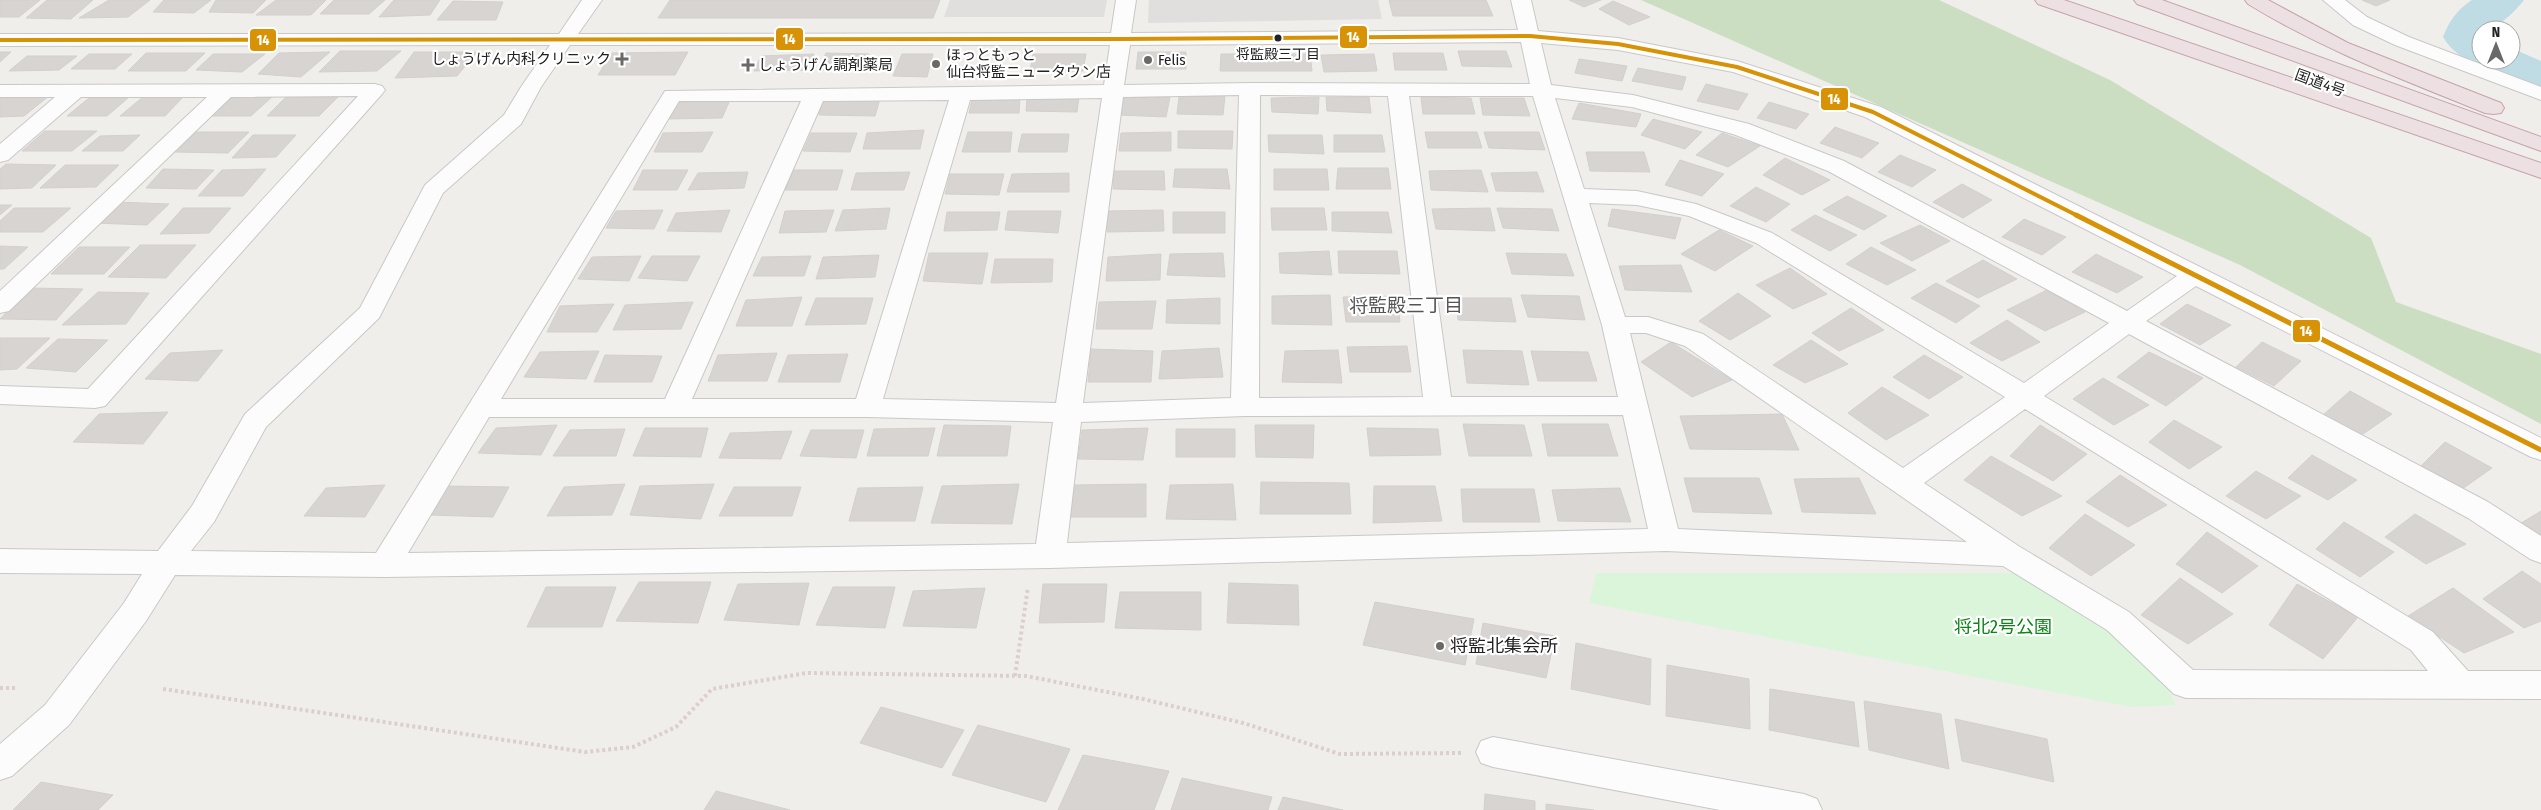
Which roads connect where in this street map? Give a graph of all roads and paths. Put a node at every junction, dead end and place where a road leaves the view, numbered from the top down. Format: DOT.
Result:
graph roads {
  1 [pos="592,0"];
  2 [pos="1126,0"];
  3 [pos="1522,0"];
  4 [pos="2045,0"];
  5 [pos="2100,0"];
  6 [pos="2144,0"];
  7 [pos="2256,0"];
  8 [pos="2333,0"];
  9 [pos="1530,36"];
  10 [pos="563,39"];
  11 [pos="1120,39"];
  12 [pos="0,40"];
  13 [pos="1250,89"];
  14 [pos="1398,89"];
  15 [pos="75,90"];
  16 [pos="226,90"];
  17 [pos="1542,90"];
  18 [pos="0,91"];
  19 [pos="1112,92"];
  20 [pos="815,94"];
  21 [pos="961,94"];
  22 [pos="2541,94"];
  23 [pos="2541,127"];
  24 [pos="2541,144"];
  25 [pos="0,155"];
  26 [pos="2541,165"];
  27 [pos="2541,171"];
  28 [pos="1575,196"];
  29 [pos="2194,275"];
  30 [pos="0,305"];
  31 [pos="2129,322"];
  32 [pos="1615,326"];
  33 [pos="0,396"];
  34 [pos="2024,397"];
  35 [pos="1438,406"];
  36 [pos="1633,406"];
  37 [pos="1246,407"];
  38 [pos="482,408"];
  39 [pos="674,408"];
  40 [pos="867,408"];
  41 [pos="1068,413"];
  42 [pos="2541,450"];
  43 [pos="1903,483"];
  44 [pos="1666,540"];
  45 [pos="2541,551"];
  46 [pos="1041,556"];
  47 [pos="2009,556"];
  48 [pos="0,561"];
  49 [pos="167,561"];
  50 [pos="384,565"];
  51 [pos="1015,676"];
  52 [pos="2460,685"];
  53 [pos="2541,685"];
  54 [pos="0,688"];
  55 [pos="17,688"];
  56 [pos="163,689"];
  57 [pos="1493,752"];
  58 [pos="0,766"];
  59 [pos="1804,810"];
  1 -- 10 [label="street"];
  2 -- 11 [label="street"];
  3 -- 9 [label="street"];
  4 -- 27 [label="highway"];
  5 -- 26 [label="highway, 国道4号"];
  6 -- 24 [label="highway, 国道4号"];
  7 -- 23 [label="highway"];
  8 -- 22 [label="street"];
  9 -- 11 [label="street"];
  9 -- 17 [label="street"];
  9 -- 29 [label="street"];
  10 -- 11 [label="street"];
  10 -- 12 [label="street"];
  10 -- 49 [label="street"];
  11 -- 19 [label="street"];
  13 -- 14 [label="street"];
  13 -- 19 [label="street"];
  13 -- 37 [label="street"];
  14 -- 17 [label="street"];
  14 -- 35 [label="street"];
  15 -- 16 [label="street"];
  15 -- 18 [label="street"];
  15 -- 25 [label="street"];
  16 -- 30 [label="street"];
  16 -- 33 [label="street"];
  17 -- 28 [label="street"];
  17 -- 31 [label="street"];
  19 -- 21 [label="street"];
  19 -- 41 [label="street"];
  20 -- 21 [label="street"];
  20 -- 38 [label="street"];
  20 -- 39 [label="street"];
  21 -- 40 [label="street"];
  28 -- 32 [label="street"];
  28 -- 34 [label="street"];
  29 -- 31 [label="street"];
  29 -- 42 [label="street"];
  31 -- 34 [label="street"];
  31 -- 45 [label="street"];
  32 -- 36 [label="street"];
  32 -- 43 [label="street"];
  34 -- 43 [label="street"];
  34 -- 52 [label="street"];
  35 -- 36 [label="street"];
  35 -- 37 [label="street"];
  36 -- 44 [label="street"];
  37 -- 41 [label="street"];
  38 -- 39 [label="street"];
  38 -- 50 [label="street"];
  39 -- 40 [label="street"];
  40 -- 41 [label="street"];
  41 -- 46 [label="street"];
  43 -- 47 [label="street"];
  44 -- 46 [label="street"];
  44 -- 47 [label="street"];
  46 -- 50 [label="street"];
  46 -- 51 [label="path"];
  47 -- 52 [label="street"];
  48 -- 49 [label="street"];
  49 -- 50 [label="street"];
  49 -- 58 [label="street"];
  51 -- 56 [label="path"];
  51 -- 57 [label="path"];
  52 -- 53 [label="street"];
  54 -- 55 [label="path"];
  57 -- 59 [label="street"];
}
